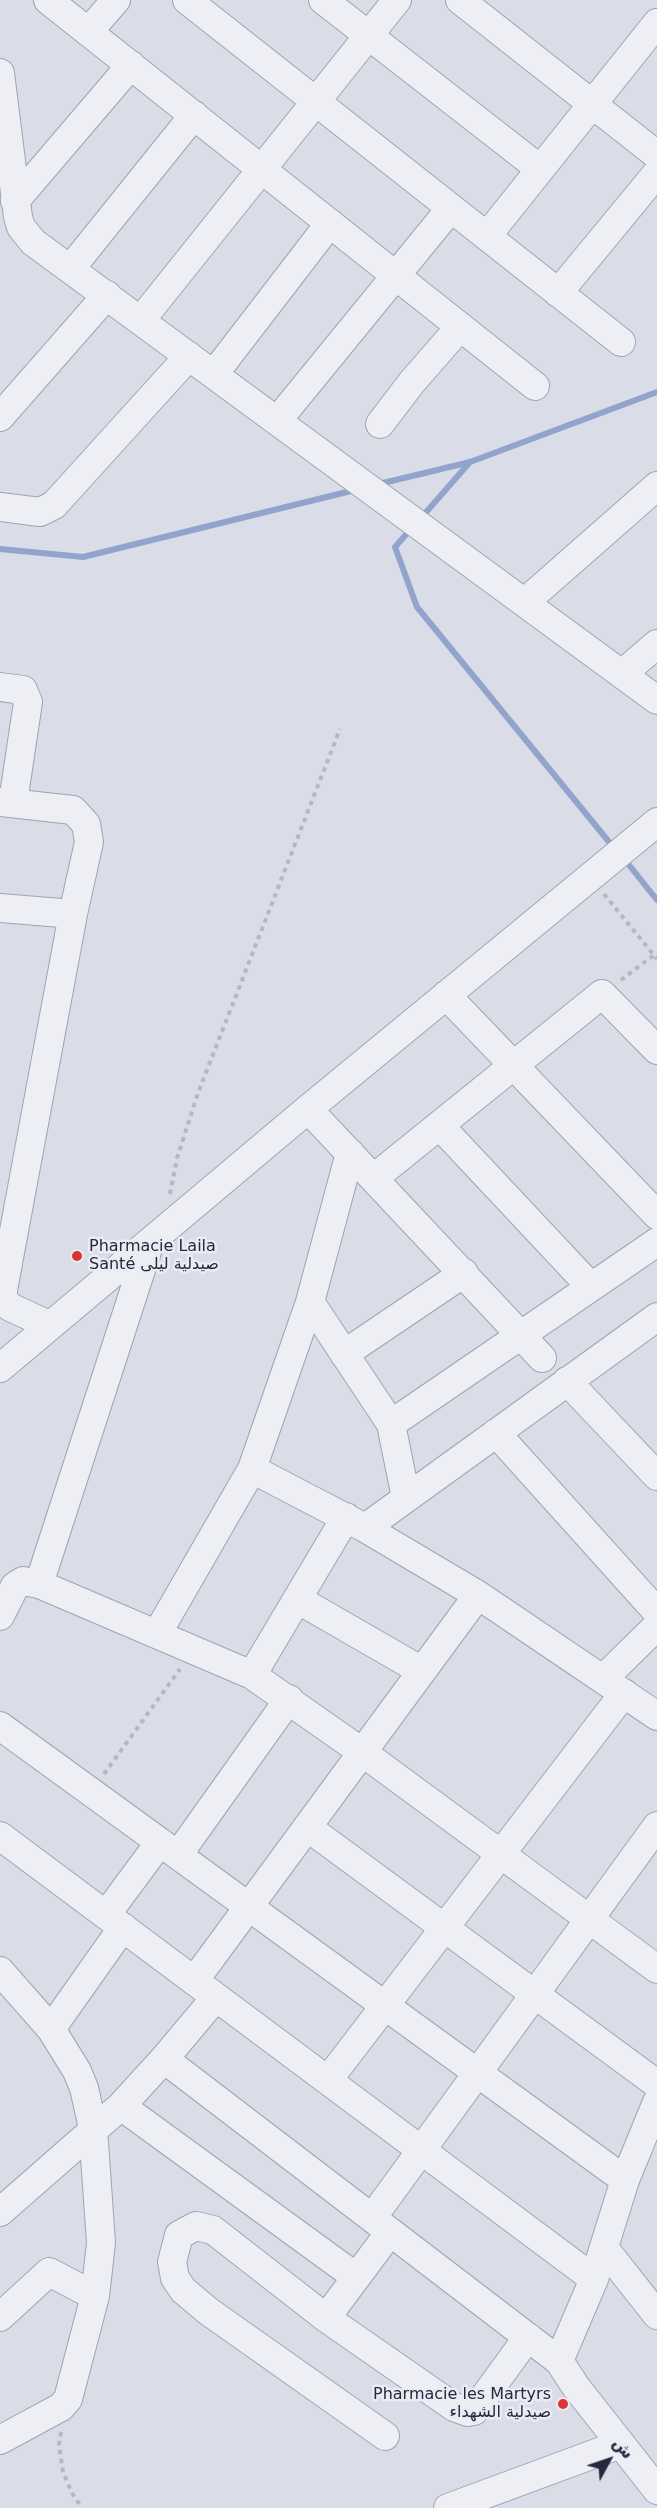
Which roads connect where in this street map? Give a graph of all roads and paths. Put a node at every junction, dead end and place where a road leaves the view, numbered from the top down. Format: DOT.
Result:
graph roads {
  1 [pos="48,0"];
  2 [pos="116,0"];
  3 [pos="187,0"];
  4 [pos="323,0"];
  5 [pos="397,0"];
  6 [pos="460,0"];
  7 [pos="657,23"];
  8 [pos="88,32"];
  9 [pos="369,35"];
  10 [pos="130,65"];
  11 [pos="0,74"];
  12 [pos="316,101"];
  13 [pos="592,104"];
  14 [pos="194,115"];
  15 [pos="4,134"];
  16 [pos="657,155"];
  17 [pos="262,169"];
  18 [pos="540,169"];
  19 [pos="657,173"];
  20 [pos="15,201"];
  21 [pos="451,208"];
  22 [pos="330,223"];
  23 [pos="487,236"];
  24 [pos="71,268"];
  25 [pos="396,276"];
  26 [pos="558,293"];
  27 [pos="107,295"];
  28 [pos="141,320"];
  29 [pos="460,327"];
  30 [pos="621,342"];
  31 [pos="189,356"];
  32 [pos="214,374"];
  33 [pos="535,386"];
  34 [pos="0,417"];
  35 [pos="277,421"];
  36 [pos="380,424"];
  37 [pos="657,486"];
  38 [pos="0,507"];
  39 [pos="525,602"];
  40 [pos="657,644"];
  41 [pos="622,674"];
  42 [pos="0,687"];
  43 [pos="657,700"];
  44 [pos="340,729"];
  45 [pos="7,802"];
  46 [pos="656,823"];
  47 [pos="598,871"];
  48 [pos="0,908"];
  49 [pos="73,915"];
  50 [pos="656,957"];
  51 [pos="602,994"];
  52 [pos="446,995"];
  53 [pos="657,1050"];
  54 [pos="514,1066"];
  55 [pos="308,1109"];
  56 [pos="440,1126"];
  57 [pos="350,1153"];
  58 [pos="374,1178"];
  59 [pos="10,1201"];
  60 [pos="657,1215"];
  61 [pos="156,1237"];
  62 [pos="657,1242"];
  63 [pos="4,1270"];
  64 [pos="464,1273"];
  65 [pos="591,1287"];
  66 [pos="310,1302"];
  67 [pos="655,1322"];
  68 [pos="49,1325"];
  69 [pos="522,1334"];
  70 [pos="344,1354"];
  71 [pos="542,1358"];
  72 [pos="0,1368"];
  73 [pos="567,1381"];
  74 [pos="391,1424"];
  75 [pos="496,1433"];
  76 [pos="252,1468"];
  77 [pos="657,1476"];
  78 [pos="406,1498"];
  79 [pos="355,1522"];
  80 [pos="39,1584"];
  81 [pos="478,1594"];
  82 [pos="297,1599"];
  83 [pos="657,1612"];
  84 [pos="0,1616"];
  85 [pos="657,1626"];
  86 [pos="156,1634"];
  87 [pos="194,1650"];
  88 [pos="422,1671"];
  89 [pos="252,1675"];
  90 [pos="614,1686"];
  91 [pos="289,1699"];
  92 [pos="657,1716"];
  93 [pos="0,1726"];
  94 [pos="362,1752"];
  95 [pos="91,1792"];
  96 [pos="657,1826"];
  97 [pos="307,1827"];
  98 [pos="0,1836"];
  99 [pos="169,1848"];
  100 [pos="501,1854"];
  101 [pos="249,1906"];
  102 [pos="590,1919"];
  103 [pos="115,1921"];
  104 [pos="445,1928"];
  105 [pos="657,1969"];
  106 [pos="0,1971"];
  107 [pos="205,1989"];
  108 [pos="535,1994"];
  109 [pos="385,2005"];
  110 [pos="51,2029"];
  111 [pos="164,2059"];
  112 [pos="478,2073"];
  113 [pos="328,2080"];
  114 [pos="657,2084"];
  115 [pos="657,2102"];
  116 [pos="121,2106"];
  117 [pos="93,2128"];
  118 [pos="422,2150"];
  119 [pos="626,2180"];
  120 [pos="0,2212"];
  121 [pos="381,2225"];
  122 [pos="604,2248"];
  123 [pos="356,2277"];
  124 [pos="594,2279"];
  125 [pos="94,2296"];
  126 [pos="657,2315"];
  127 [pos="0,2317"];
  128 [pos="326,2318"];
  129 [pos="528,2337"];
  130 [pos="559,2361"];
  131 [pos="61,2407"];
  132 [pos="385,2436"];
  133 [pos="0,2440"];
  134 [pos="621,2444"];
  135 [pos="657,2490"];
  136 [pos="487,2502"];
  137 [pos="82,2508"];
  138 [pos="448,2508"];
  1 -- 8 [label="street"];
  2 -- 8 [label="street"];
  3 -- 12 [label="street"];
  4 -- 9 [label="street"];
  5 -- 9 [label="street"];
  6 -- 13 [label="street"];
  7 -- 13 [label="street"];
  8 -- 10 [label="street"];
  9 -- 12 [label="street"];
  9 -- 18 [label="street"];
  10 -- 14 [label="street"];
  10 -- 20 [label="street"];
  11 -- 15 [label="street"];
  12 -- 17 [label="street"];
  12 -- 21 [label="street"];
  13 -- 16 [label="street"];
  13 -- 18 [label="street"];
  14 -- 17 [label="street"];
  14 -- 24 [label="street"];
  15 -- 20 [label="street"];
  17 -- 22 [label="street"];
  17 -- 28 [label="street"];
  18 -- 23 [label="street"];
  19 -- 26 [label="street"];
  20 -- 24 [label="street"];
  21 -- 23 [label="street"];
  21 -- 25 [label="street"];
  22 -- 25 [label="street"];
  22 -- 32 [label="street"];
  23 -- 26 [label="street"];
  24 -- 27 [label="street"];
  25 -- 29 [label="street"];
  25 -- 35 [label="street"];
  26 -- 30 [label="street"];
  27 -- 28 [label="street"];
  27 -- 34 [label="street"];
  28 -- 31 [label="street"];
  29 -- 33 [label="street"];
  29 -- 36 [label="street"];
  31 -- 32 [label="street"];
  31 -- 38 [label="street"];
  32 -- 35 [label="street"];
  35 -- 39 [label="street"];
  37 -- 39 [label="street"];
  39 -- 41 [label="street"];
  40 -- 41 [label="street"];
  41 -- 43 [label="street"];
  42 -- 45 [label="street"];
  44 -- 61 [label="path"];
  45 -- 49 [label="street"];
  46 -- 47 [label="street"];
  47 -- 50 [label="path"];
  47 -- 52 [label="street"];
  48 -- 49 [label="street"];
  49 -- 59 [label="street"];
  50 -- 51 [label="path"];
  51 -- 53 [label="street"];
  51 -- 54 [label="street"];
  52 -- 54 [label="street"];
  52 -- 55 [label="street"];
  54 -- 56 [label="street"];
  54 -- 60 [label="street"];
  55 -- 57 [label="street"];
  55 -- 61 [label="street"];
  56 -- 58 [label="street"];
  56 -- 65 [label="street"];
  57 -- 58 [label="street"];
  57 -- 66 [label="street"];
  58 -- 64 [label="street"];
  59 -- 63 [label="street"];
  61 -- 68 [label="street"];
  61 -- 80 [label="street"];
  62 -- 65 [label="street"];
  63 -- 68 [label="street"];
  64 -- 69 [label="street"];
  64 -- 70 [label="street"];
  65 -- 69 [label="street"];
  66 -- 70 [label="street"];
  66 -- 76 [label="street"];
  67 -- 73 [label="street"];
  68 -- 72 [label="street"];
  69 -- 71 [label="street"];
  69 -- 74 [label="street"];
  70 -- 74 [label="street"];
  73 -- 75 [label="street"];
  73 -- 77 [label="street"];
  74 -- 78 [label="street"];
  75 -- 78 [label="street"];
  75 -- 83 [label="street"];
  76 -- 79 [label="street"];
  76 -- 86 [label="street"];
  78 -- 79 [label="street"];
  79 -- 81 [label="street"];
  79 -- 82 [label="street"];
  80 -- 84 [label="street"];
  80 -- 86 [label="street"];
  81 -- 88 [label="street"];
  81 -- 90 [label="street"];
  82 -- 88 [label="street"];
  82 -- 89 [label="street"];
  85 -- 90 [label="street"];
  86 -- 87 [label="street"];
  87 -- 89 [label="street"];
  87 -- 95 [label="path"];
  88 -- 94 [label="street"];
  89 -- 91 [label="street"];
  90 -- 92 [label="street"];
  90 -- 100 [label="street"];
  91 -- 94 [label="street"];
  91 -- 99 [label="street"];
  93 -- 95 [label="street"];
  94 -- 97 [label="street"];
  94 -- 100 [label="street"];
  95 -- 99 [label="street"];
  96 -- 102 [label="street"];
  97 -- 101 [label="street"];
  97 -- 104 [label="street"];
  98 -- 103 [label="street"];
  99 -- 101 [label="street"];
  99 -- 103 [label="street"];
  100 -- 102 [label="street"];
  100 -- 104 [label="street"];
  101 -- 107 [label="street"];
  101 -- 109 [label="street"];
  102 -- 105 [label="street"];
  102 -- 108 [label="street"];
  103 -- 107 [label="street"];
  103 -- 110 [label="street"];
  104 -- 108 [label="street"];
  104 -- 109 [label="street"];
  106 -- 110 [label="street"];
  107 -- 111 [label="street"];
  107 -- 113 [label="street"];
  108 -- 112 [label="street"];
  108 -- 114 [label="street"];
  109 -- 112 [label="street"];
  109 -- 113 [label="street"];
  110 -- 117 [label="street"];
  111 -- 116 [label="street"];
  111 -- 121 [label="street"];
  112 -- 118 [label="street"];
  112 -- 119 [label="street"];
  113 -- 118 [label="street"];
  115 -- 119 [label="street"];
  116 -- 117 [label="street"];
  116 -- 123 [label="street"];
  117 -- 120 [label="street"];
  117 -- 125 [label="street"];
  118 -- 121 [label="street"];
  118 -- 124 [label="street"];
  119 -- 122 [label="street"];
  121 -- 123 [label="street"];
  121 -- 129 [label="street"];
  122 -- 124 [label="street"];
  122 -- 126 [label="street"];
  123 -- 128 [label="street"];
  124 -- 130 [label="street"];
  125 -- 127 [label="street"];
  125 -- 131 [label="street"];
  128 -- 129 [label="street"];
  128 -- 132 [label="street"];
  129 -- 130 [label="street"];
  130 -- 134 [label="street"];
  131 -- 133 [label="street"];
  131 -- 137 [label="path"];
  134 -- 135 [label="street"];
  134 -- 136 [label="street"];
  136 -- 138 [label="street"];
}
